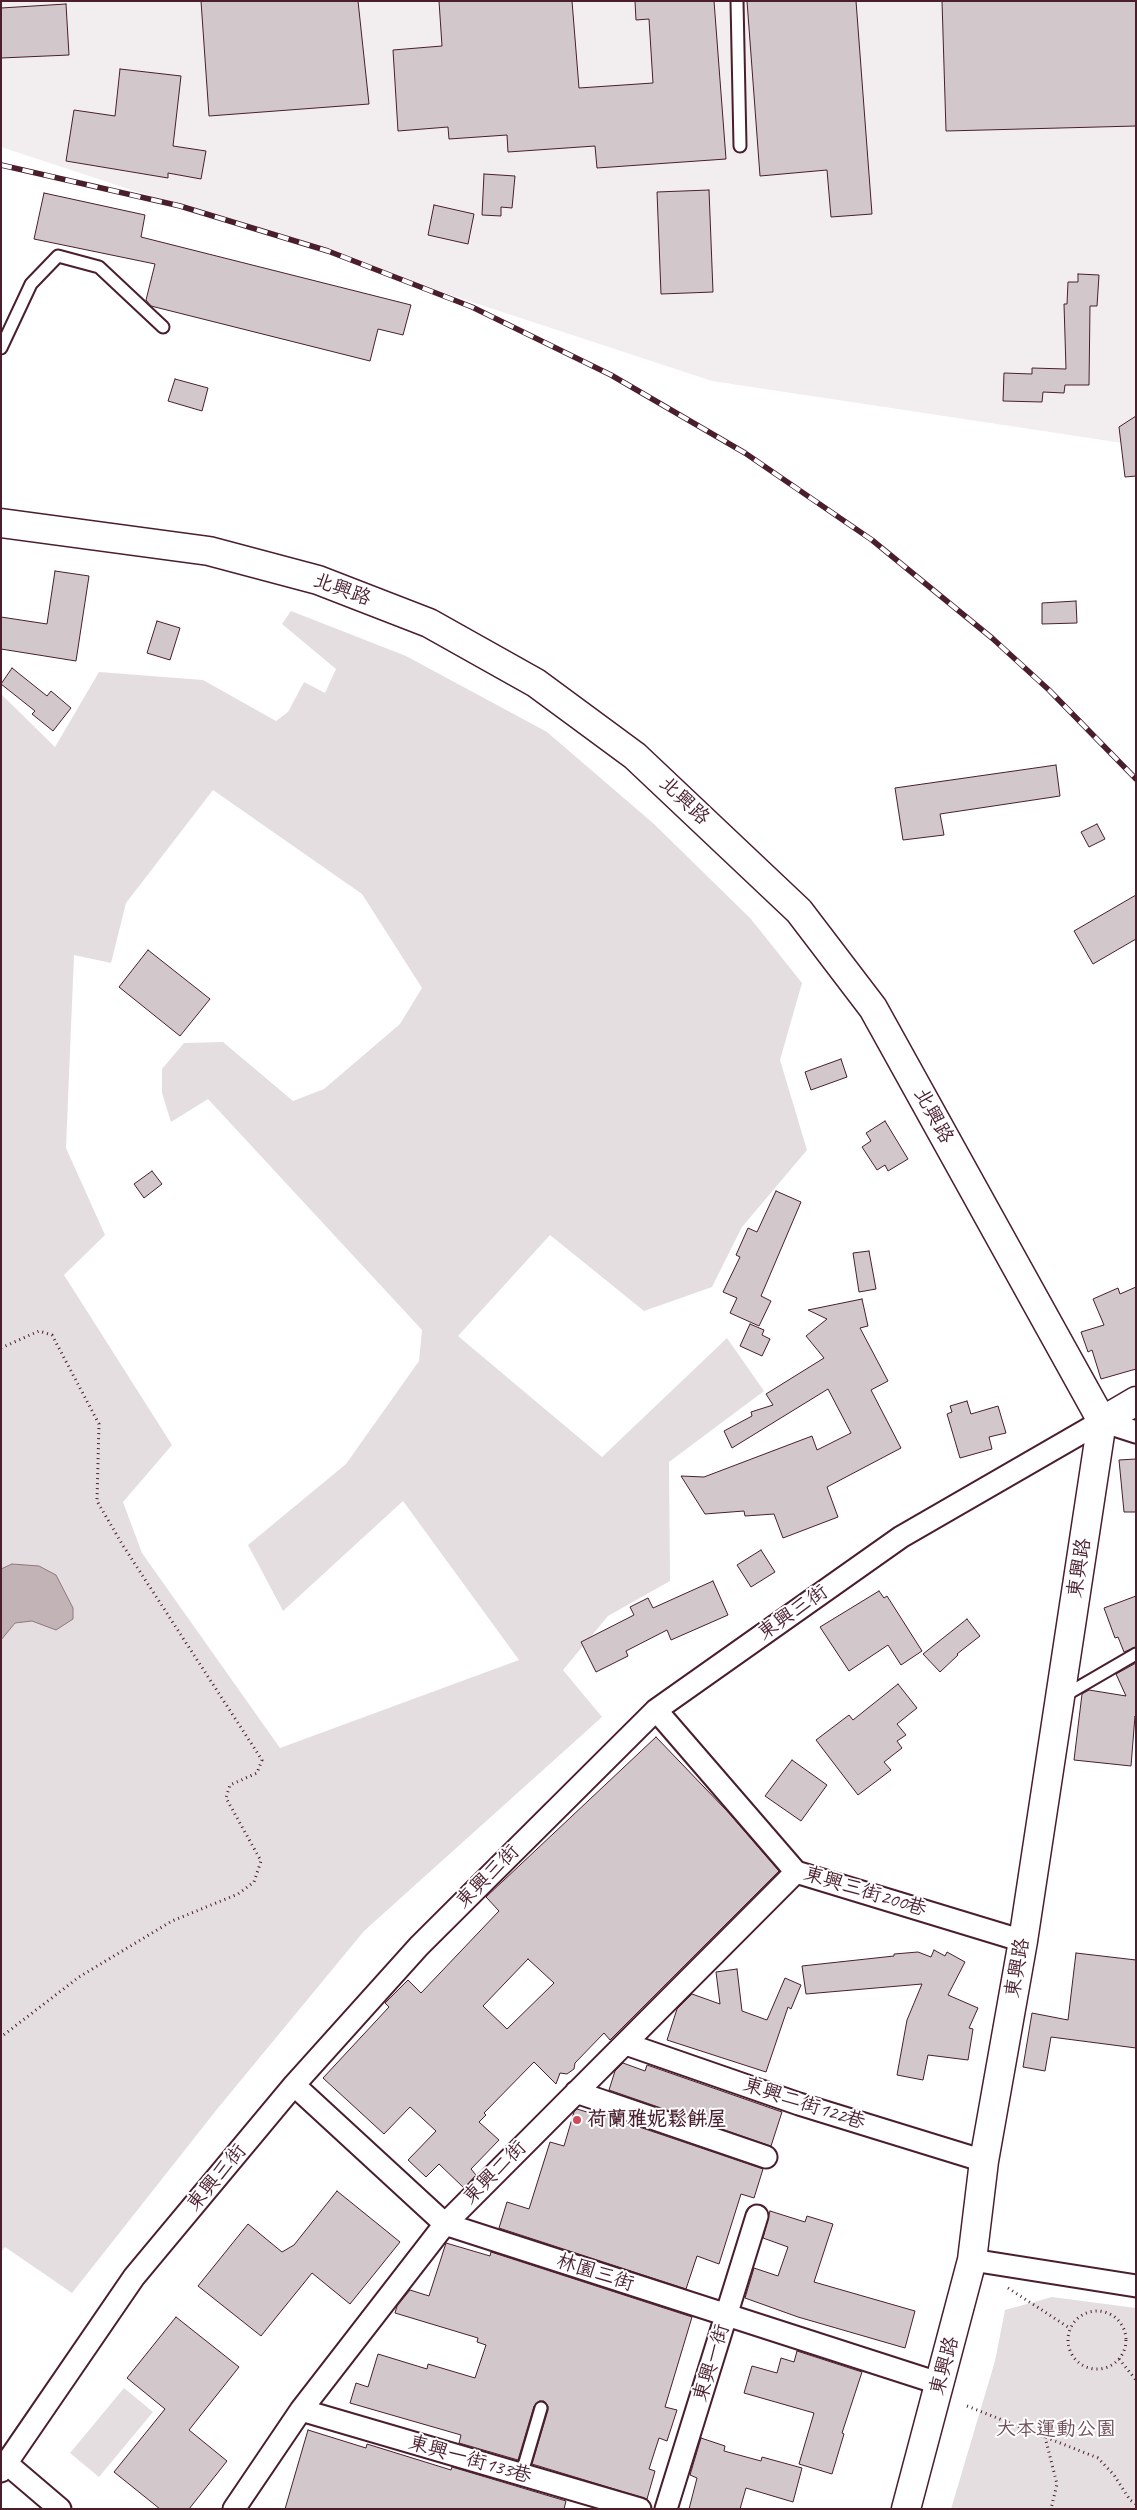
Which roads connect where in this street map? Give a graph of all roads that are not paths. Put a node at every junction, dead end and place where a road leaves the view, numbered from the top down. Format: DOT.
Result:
graph roads {
  1 [pos="737,1"];
  2 [pos="740,146"];
  3 [pos="163,328"];
  4 [pos="1,348"];
  5 [pos="1,523"];
  6 [pos="1136,1401"];
  7 [pos="1102,1421"];
  8 [pos="1136,1432"];
  9 [pos="1136,1654"];
  10 [pos="1060,1697"];
  11 [pos="656,1710"];
  12 [pos="796,1872"];
  13 [pos="1023,1941"];
  14 [pos="626,2044"];
  15 [pos="294,2085"];
  16 [pos="576,2092"];
  17 [pos="766,2157"];
  18 [pos="984,2161"];
  19 [pos="757,2216"];
  20 [pos="444,2224"];
  21 [pos="972,2260"];
  22 [pos="1136,2286"];
  23 [pos="726,2316"];
  24 [pos="941,2384"];
  25 [pos="541,2408"];
  26 [pos="301,2410"];
  27 [pos="3,2467"];
  28 [pos="521,2476"];
  29 [pos="60,2509"];
  30 [pos="234,2509"];
  31 [pos="640,2509"];
  32 [pos="666,2509"];
  33 [pos="906,2509"];
  1 -- 2 [label="lane"];
  3 -- 4 [label="lane"];
  5 -- 7 [label="street, 北興路"];
  6 -- 7 [label="street"];
  7 -- 8 [label="street"];
  7 -- 10 [label="street, 東興路"];
  7 -- 11 [label="street, 東興三街"];
  9 -- 10 [label="lane"];
  10 -- 13 [label="street, 東興路"];
  11 -- 12 [label="street, 東興三街200巷"];
  11 -- 15 [label="street, 東興三街"];
  12 -- 13 [label="street, 東興三街200巷"];
  12 -- 14 [label="street, 東興二街"];
  13 -- 18 [label="street, 東興路"];
  14 -- 16 [label="street, 東興二街"];
  14 -- 18 [label="street, 東興二街122巷"];
  15 -- 20 [label="street, 林園三街"];
  15 -- 27 [label="street, 東興三街"];
  16 -- 17 [label="street"];
  16 -- 20 [label="street, 東興二街"];
  18 -- 21 [label="street, 東興路"];
  19 -- 23 [label="street, 東興一街"];
  20 -- 23 [label="street, 林園三街"];
  20 -- 26 [label="street, 東興二街"];
  21 -- 22 [label="street"];
  21 -- 24 [label="street, 東興路"];
  23 -- 24 [label="street, 林園三街"];
  23 -- 32 [label="street, 東興一街"];
  24 -- 33 [label="street, 東興路"];
  25 -- 28 [label="lane"];
  26 -- 28 [label="street, 東興一街133巷"];
  26 -- 30 [label="street, 東興二街"];
  27 -- 29 [label="street"];
  28 -- 31 [label="street, 東興一街133巷"];
}
